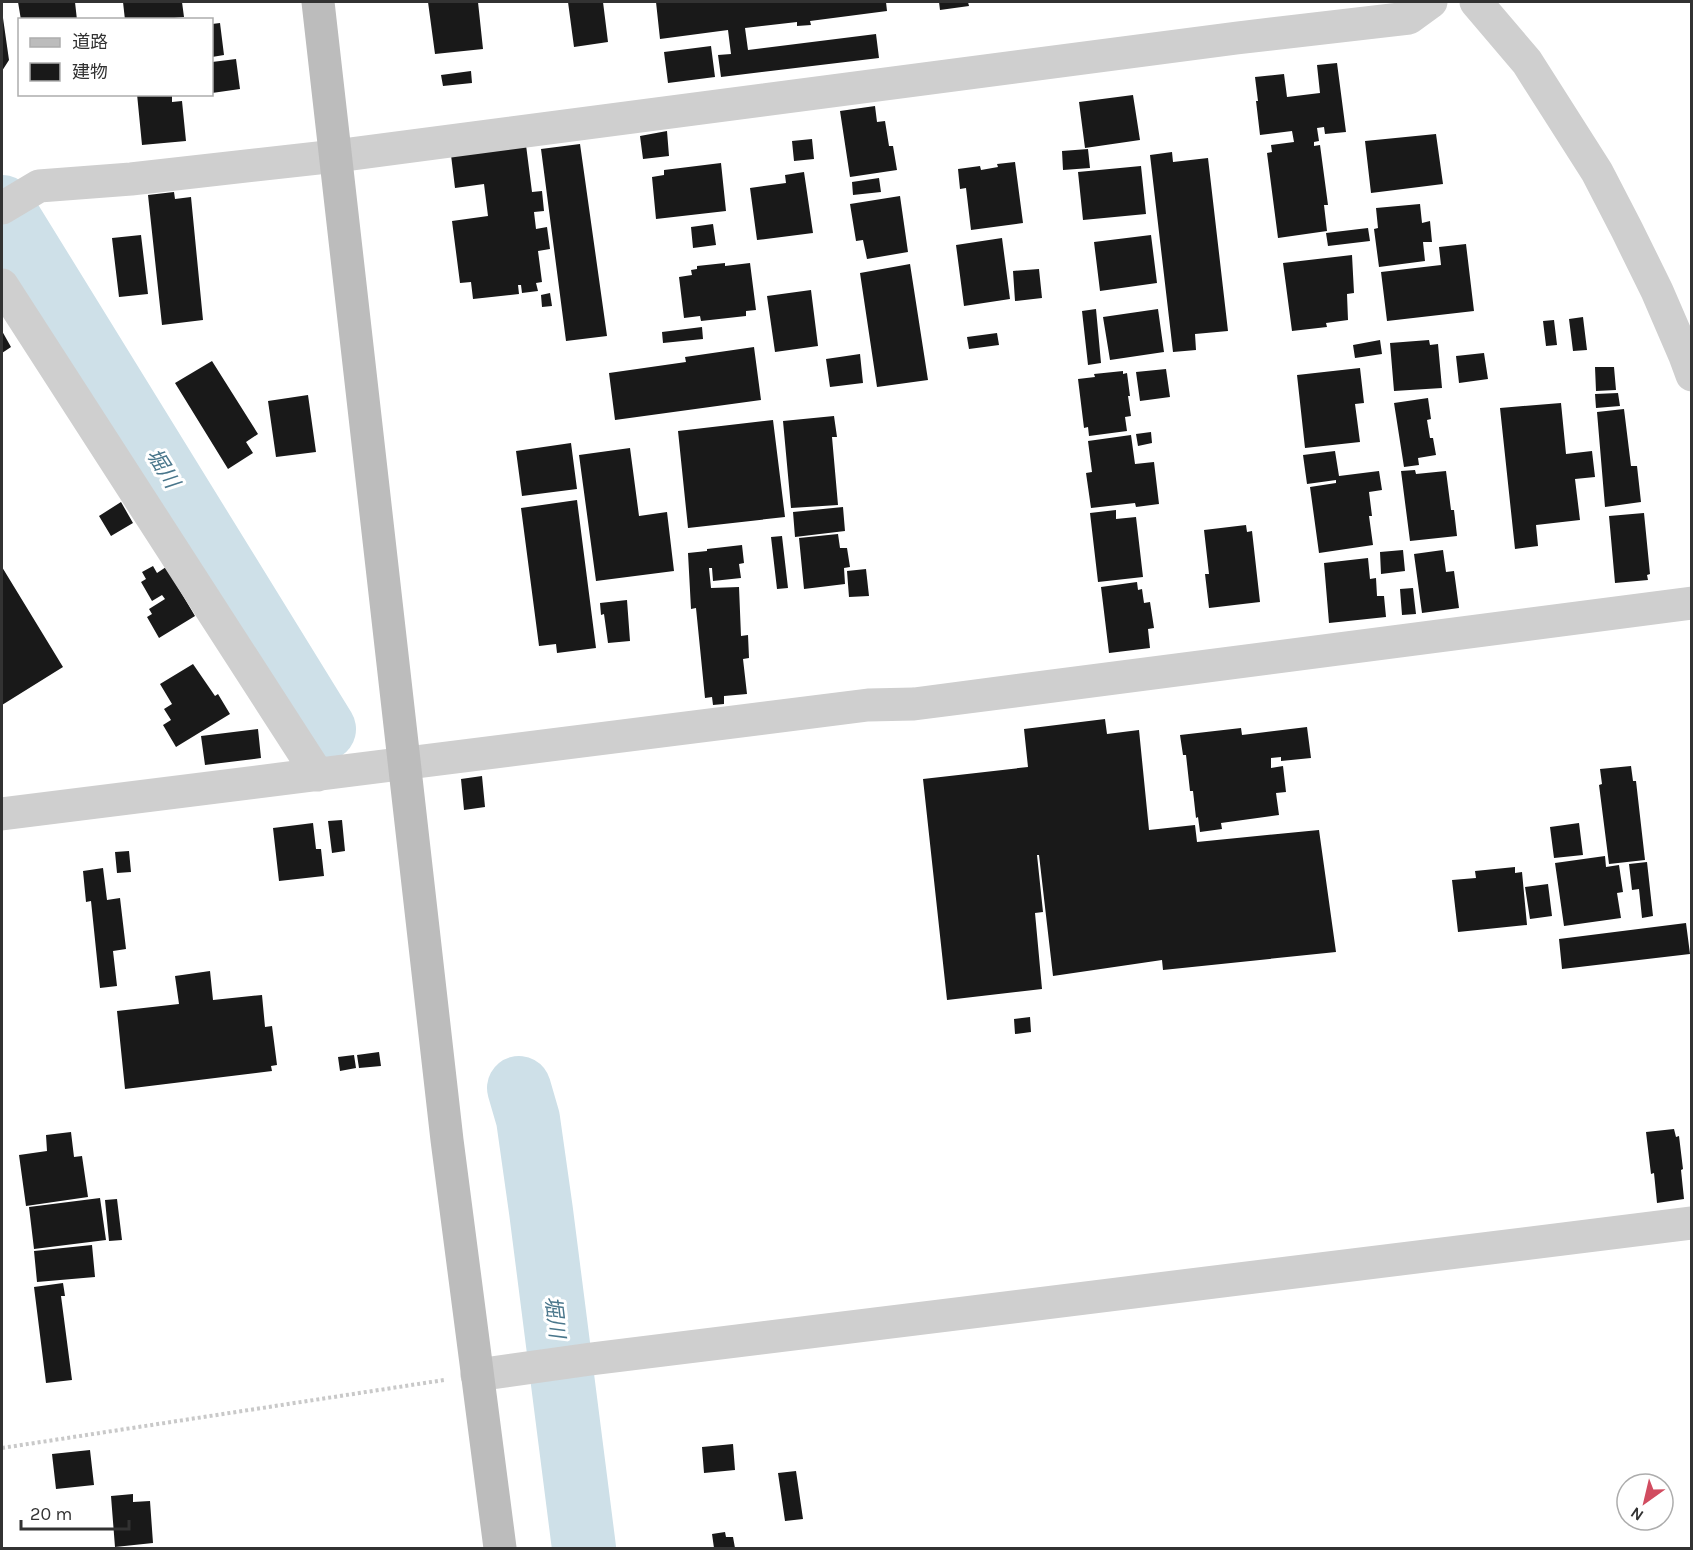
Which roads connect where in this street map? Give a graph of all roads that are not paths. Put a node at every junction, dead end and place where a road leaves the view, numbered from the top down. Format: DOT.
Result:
graph roads {
  1 [pos="318,2"];
  2 [pos="1431,2"];
  3 [pos="1476,2"];
  4 [pos="336,156"];
  5 [pos="2,208"];
  6 [pos="2,285"];
  7 [pos="1692,375"];
  8 [pos="1692,603"];
  9 [pos="404,763"];
  10 [pos="318,775"];
  11 [pos="2,814"];
  12 [pos="1692,1223"];
  13 [pos="477,1374"];
  14 [pos="500,1548"];
  1 -- 4 [label="street"];
  2 -- 4 [label="street"];
  3 -- 7 [label="street"];
  4 -- 5 [label="street"];
  4 -- 9 [label="street"];
  6 -- 10 [label="street"];
  8 -- 9 [label="street"];
  9 -- 10 [label="street"];
  9 -- 13 [label="street"];
  10 -- 11 [label="street"];
  12 -- 13 [label="street"];
  13 -- 14 [label="street"];
}
